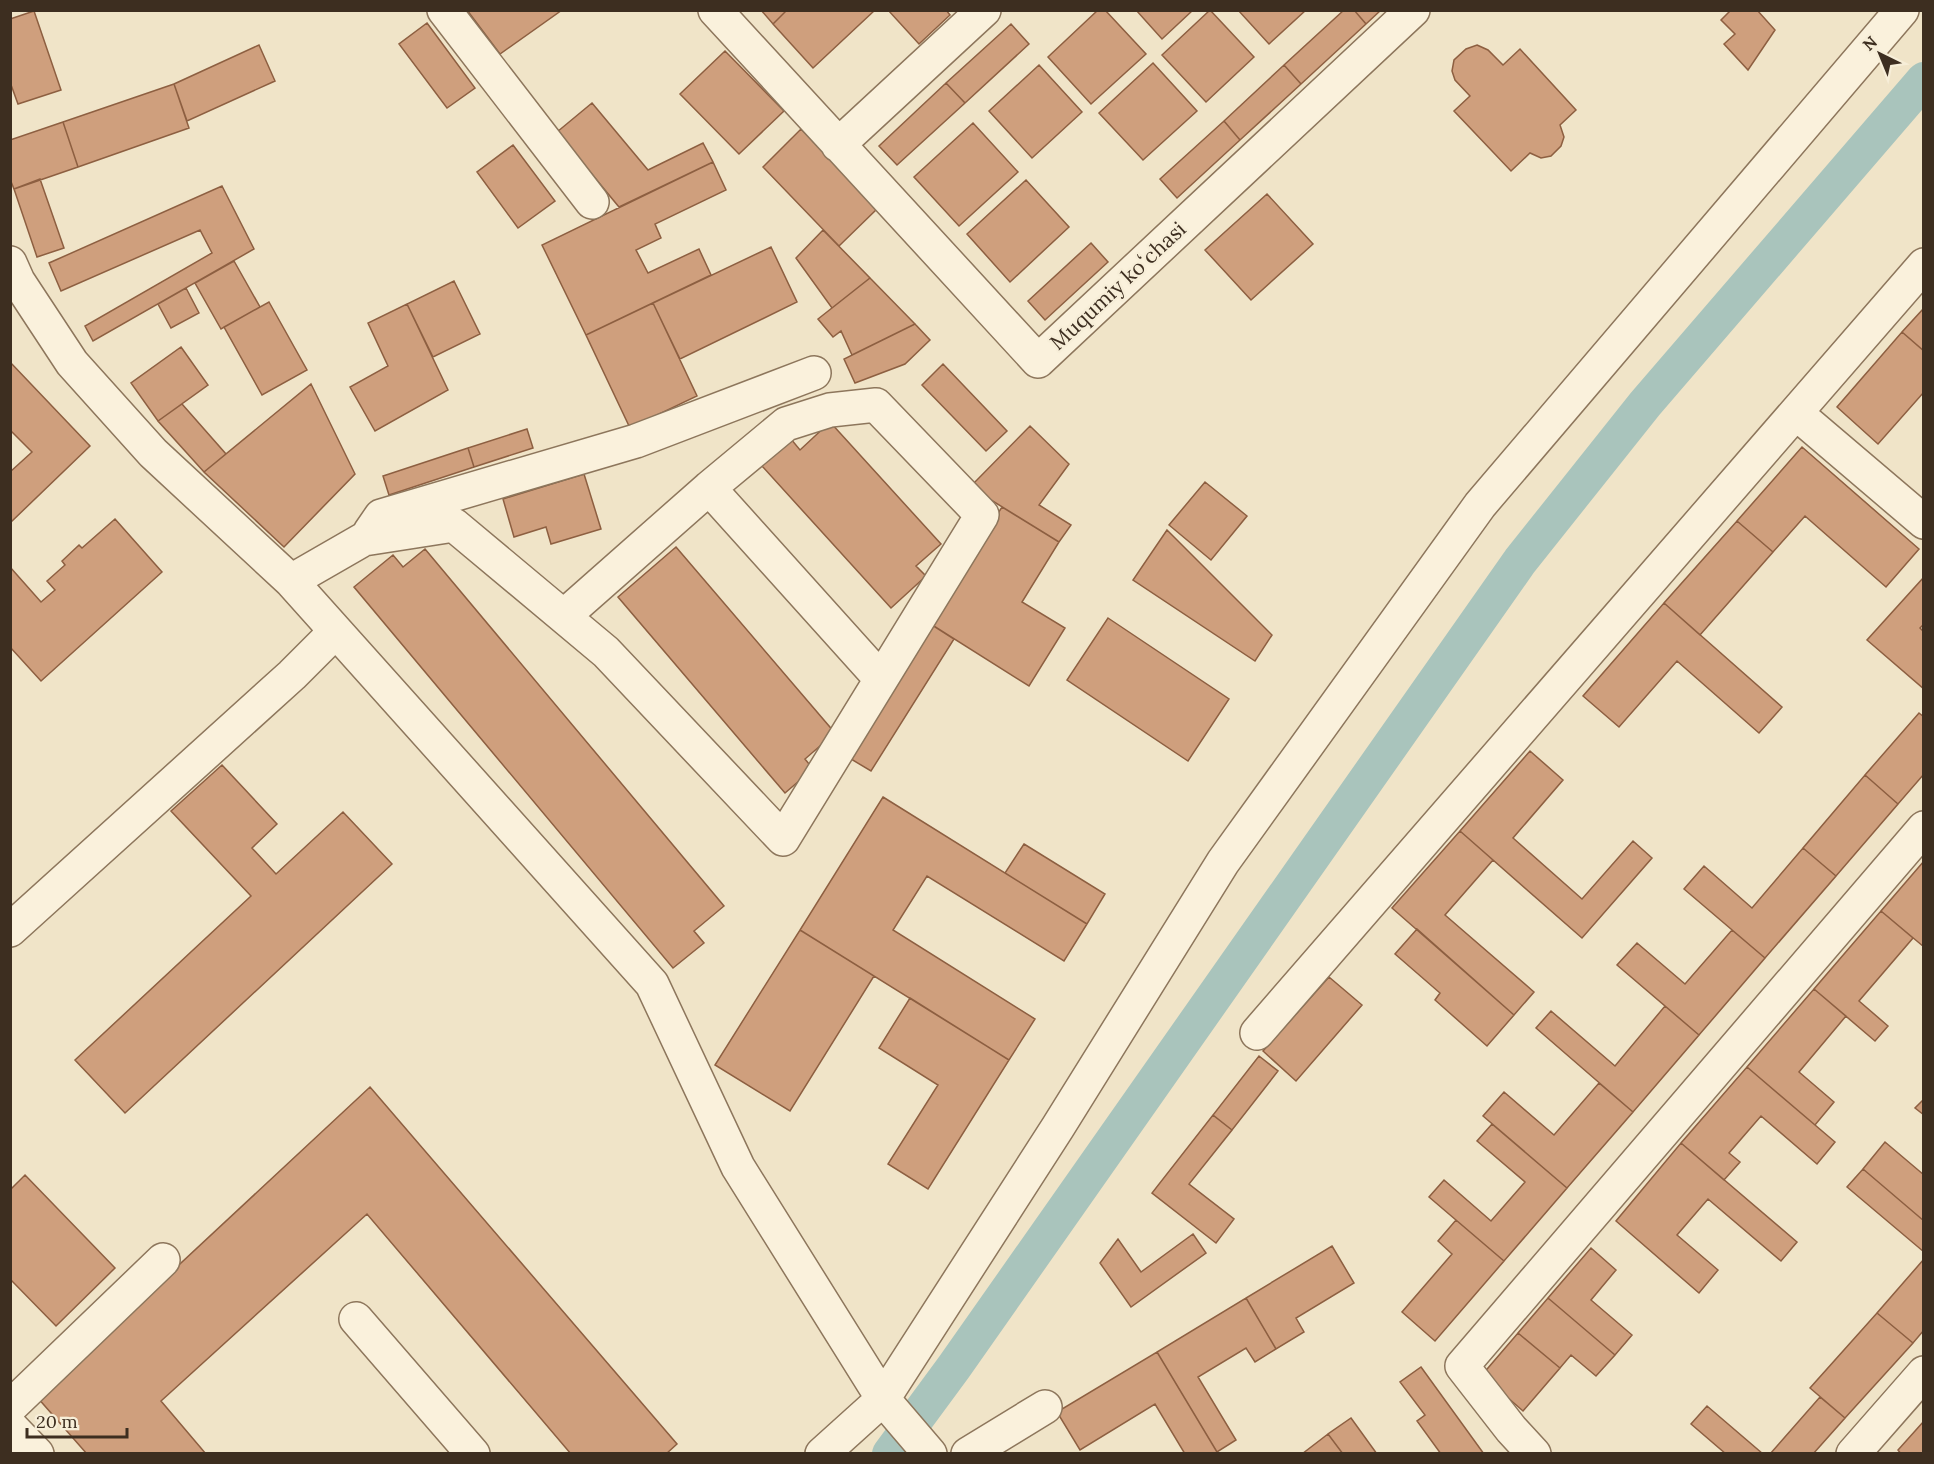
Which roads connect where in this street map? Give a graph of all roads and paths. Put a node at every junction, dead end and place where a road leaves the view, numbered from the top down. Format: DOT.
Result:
graph roads {
  1 [pos="444,10"];
  2 [pos="715,10"];
  3 [pos="984,10"];
  4 [pos="1413,10"];
  5 [pos="1902,10"];
  6 [pos="838,145"];
  7 [pos="592,202"];
  8 [pos="10,263"];
  9 [pos="1923,266"];
  10 [pos="814,373"];
  11 [pos="1796,413"];
  12 [pos="709,488"];
  13 [pos="1923,522"];
  14 [pos="364,539"];
  15 [pos="291,581"];
  16 [pos="564,616"];
  17 [pos="335,632"];
  18 [pos="880,678"];
  19 [pos="1923,828"];
  20 [pos="10,930"];
  21 [pos="1257,1033"];
  22 [pos="163,1260"];
  23 [pos="356,1319"];
  24 [pos="1923,1373"];
  25 [pos="884,1400"];
  26 [pos="10,1407"];
  27 [pos="1045,1407"];
  28 [pos="10,1426"];
  29 [pos="38,1454"];
  30 [pos="473,1454"];
  31 [pos="822,1454"];
  32 [pos="930,1454"];
  33 [pos="968,1454"];
  34 [pos="1534,1454"];
  35 [pos="1853,1454"];
  1 -- 7 [label="street"];
  2 -- 6 [label="street"];
  3 -- 6 [label="street"];
  4 -- 6 [label="street, Muqumiy koʻchasi"];
  5 -- 25 [label="street"];
  8 -- 15 [label="street"];
  9 -- 11 [label="street"];
  10 -- 14 [label="street"];
  11 -- 13 [label="street"];
  11 -- 21 [label="street"];
  12 -- 16 [label="street"];
  12 -- 18 [label="street"];
  12 -- 18 [label="street"];
  14 -- 15 [label="street"];
  14 -- 16 [label="street"];
  15 -- 17 [label="street"];
  16 -- 18 [label="street"];
  17 -- 20 [label="street"];
  17 -- 25 [label="street"];
  19 -- 34 [label="street"];
  22 -- 26 [label="street"];
  23 -- 30 [label="street"];
  24 -- 35 [label="street"];
  25 -- 31 [label="street"];
  25 -- 32 [label="street"];
  27 -- 33 [label="street"];
  28 -- 29 [label="street"];
}
